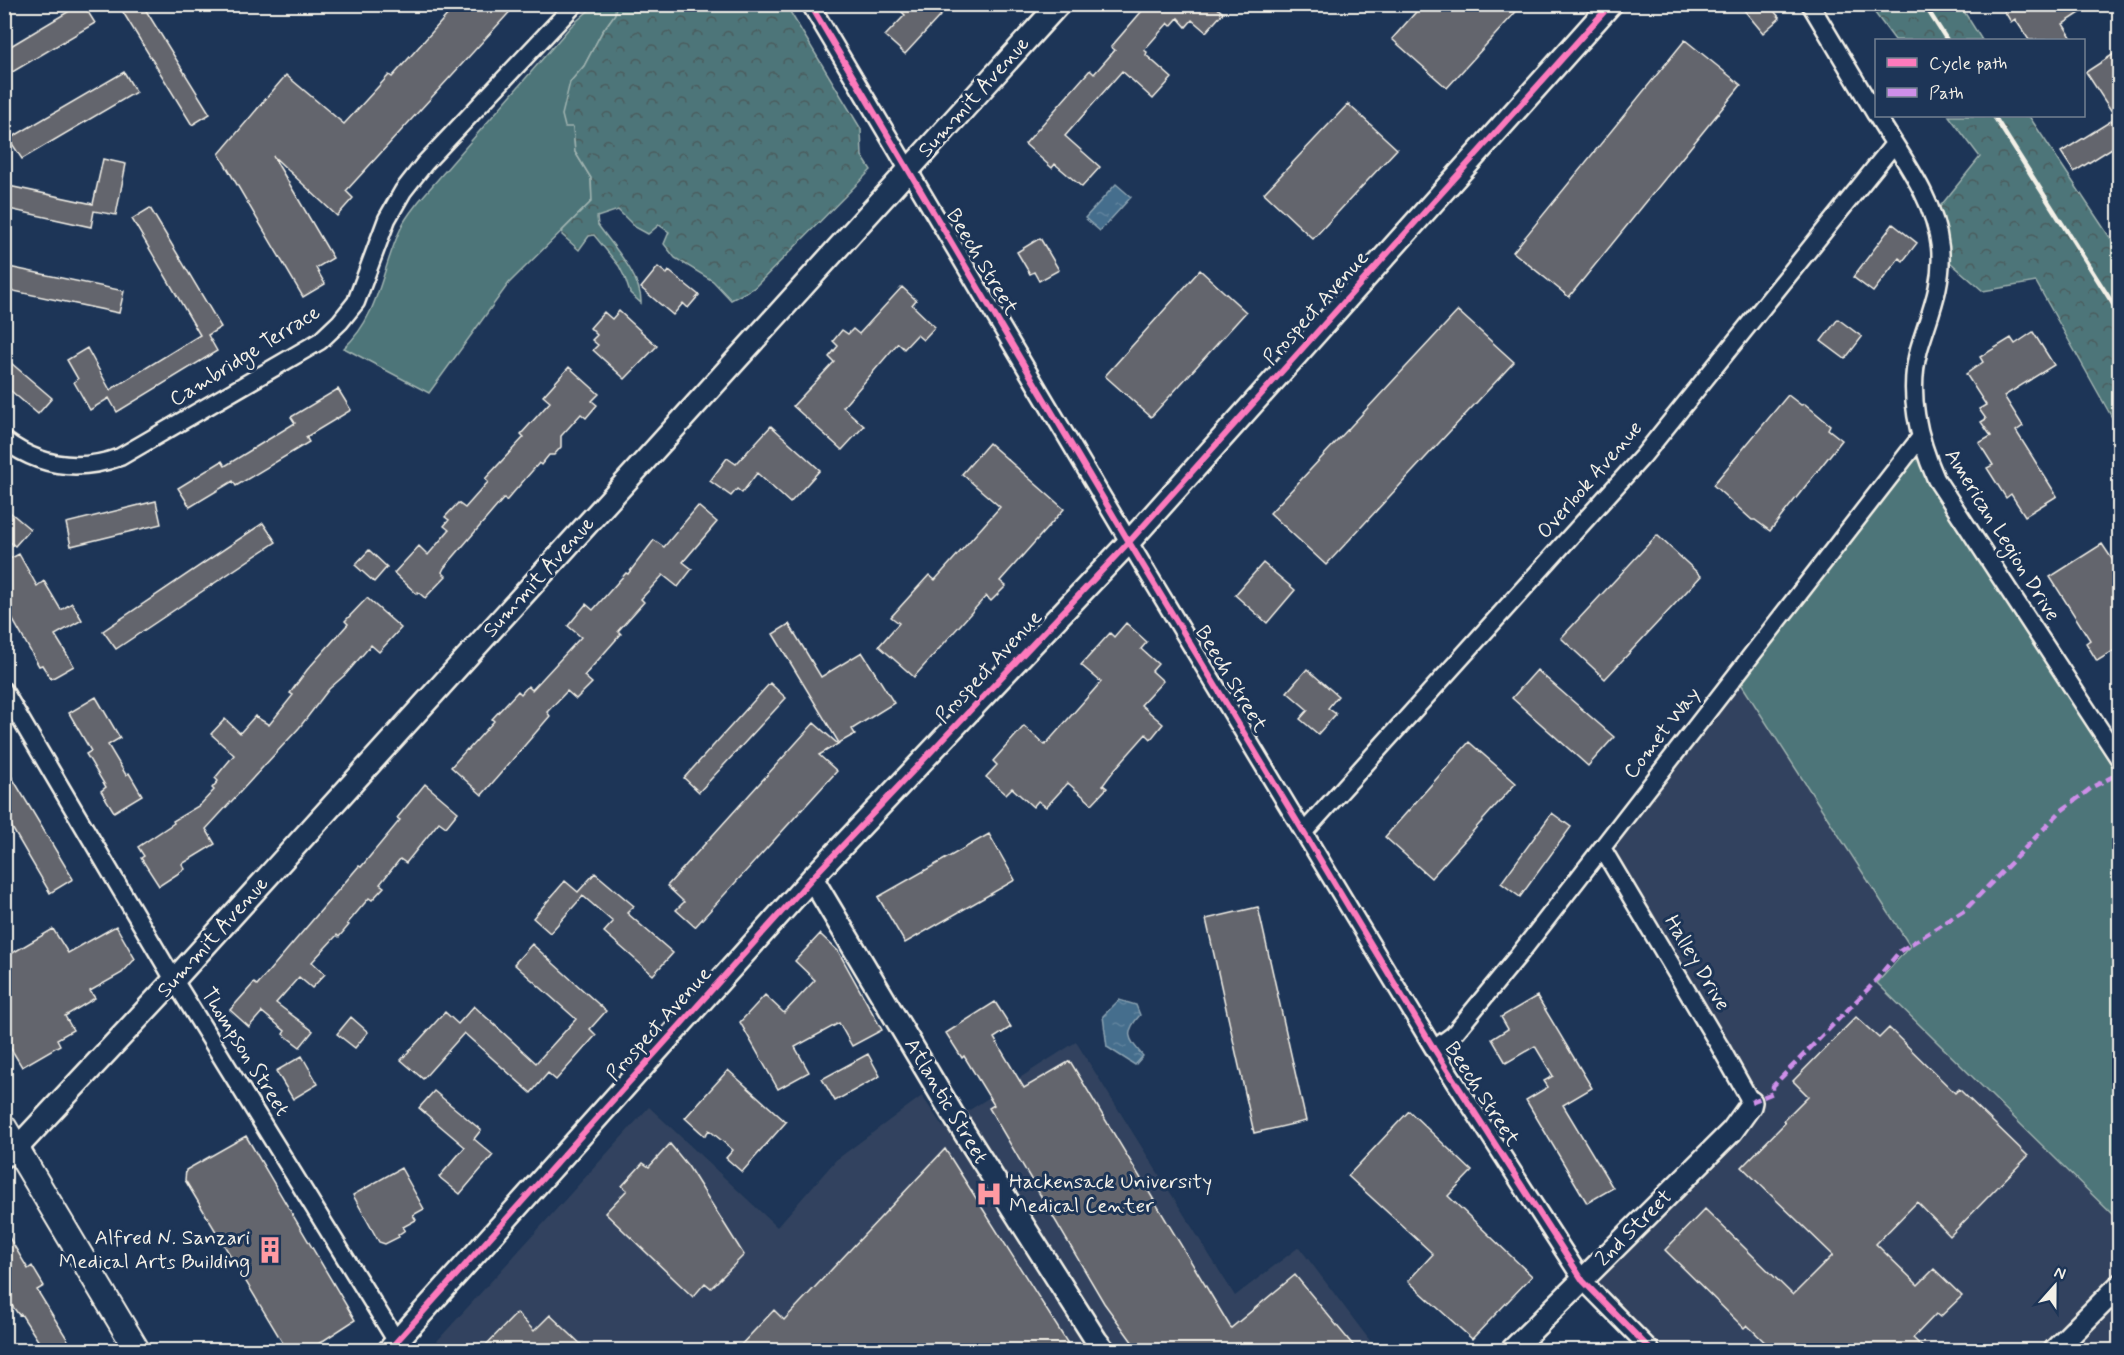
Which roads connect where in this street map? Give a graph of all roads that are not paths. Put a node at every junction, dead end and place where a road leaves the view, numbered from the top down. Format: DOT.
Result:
graph roads {
  1 [pos="575,4"];
  2 [pos="810,4"];
  3 [pos="1059,4"];
  4 [pos="1611,4"];
  5 [pos="1810,4"];
  6 [pos="1875,112"];
  7 [pos="1878,117"];
  8 [pos="1894,144"];
  9 [pos="908,170"];
  10 [pos="1920,438"];
  11 [pos="4,440"];
  12 [pos="1129,542"];
  13 [pos="4,691"];
  14 [pos="2115,741"];
  15 [pos="2120,760"];
  16 [pos="1304,832"];
  17 [pos="1602,848"];
  18 [pos="812,878"];
  19 [pos="174,980"];
  20 [pos="1434,1049"];
  21 [pos="1751,1102"];
  22 [pos="4,1127"];
  23 [pos="11,1152"];
  24 [pos="1583,1281"];
  25 [pos="2120,1285"];
  26 [pos="393,1346"];
  27 [pos="137,1350"];
  28 [pos="1104,1350"];
  29 [pos="1512,1350"];
  30 [pos="1651,1350"];
  31 [pos="2055,1350"];
  1 -- 11 [label="street, Cambridge Terrace"];
  2 -- 9 [label="street, Beech Street"];
  3 -- 9 [label="street, Summit Avenue"];
  4 -- 12 [label="street, Prospect Avenue"];
  5 -- 6 [label="street, American Legion Drive"];
  7 -- 8 [label="street, American Legion Drive"];
  8 -- 10 [label="street, American Legion Drive"];
  8 -- 16 [label="street, Overlook Avenue"];
  9 -- 12 [label="street, Beech Street"];
  9 -- 19 [label="street, Summit Avenue"];
  10 -- 14 [label="street, American Legion Drive"];
  10 -- 17 [label="street, Comet Way"];
  12 -- 16 [label="street, Beech Street"];
  12 -- 18 [label="street, Prospect Avenue"];
  13 -- 19 [label="street, Thompson Street"];
  14 -- 15 [label="street, American Legion Drive"];
  16 -- 20 [label="street, Beech Street"];
  17 -- 20 [label="street, Comet Way"];
  17 -- 21 [label="street, Halley Drive"];
  18 -- 26 [label="street, Prospect Avenue"];
  18 -- 28 [label="street, Atlantic Street"];
  19 -- 23 [label="street, Summit Avenue"];
  19 -- 26 [label="street, Thompson Street"];
  20 -- 24 [label="street, Beech Street"];
  21 -- 24 [label="street, 2nd Street"];
  22 -- 23 [label="main road"];
  23 -- 27 [label="main road"];
  24 -- 29 [label="street, 2nd Street"];
  24 -- 30 [label="street, Beech Street"];
  25 -- 31 [label="street"];
}
